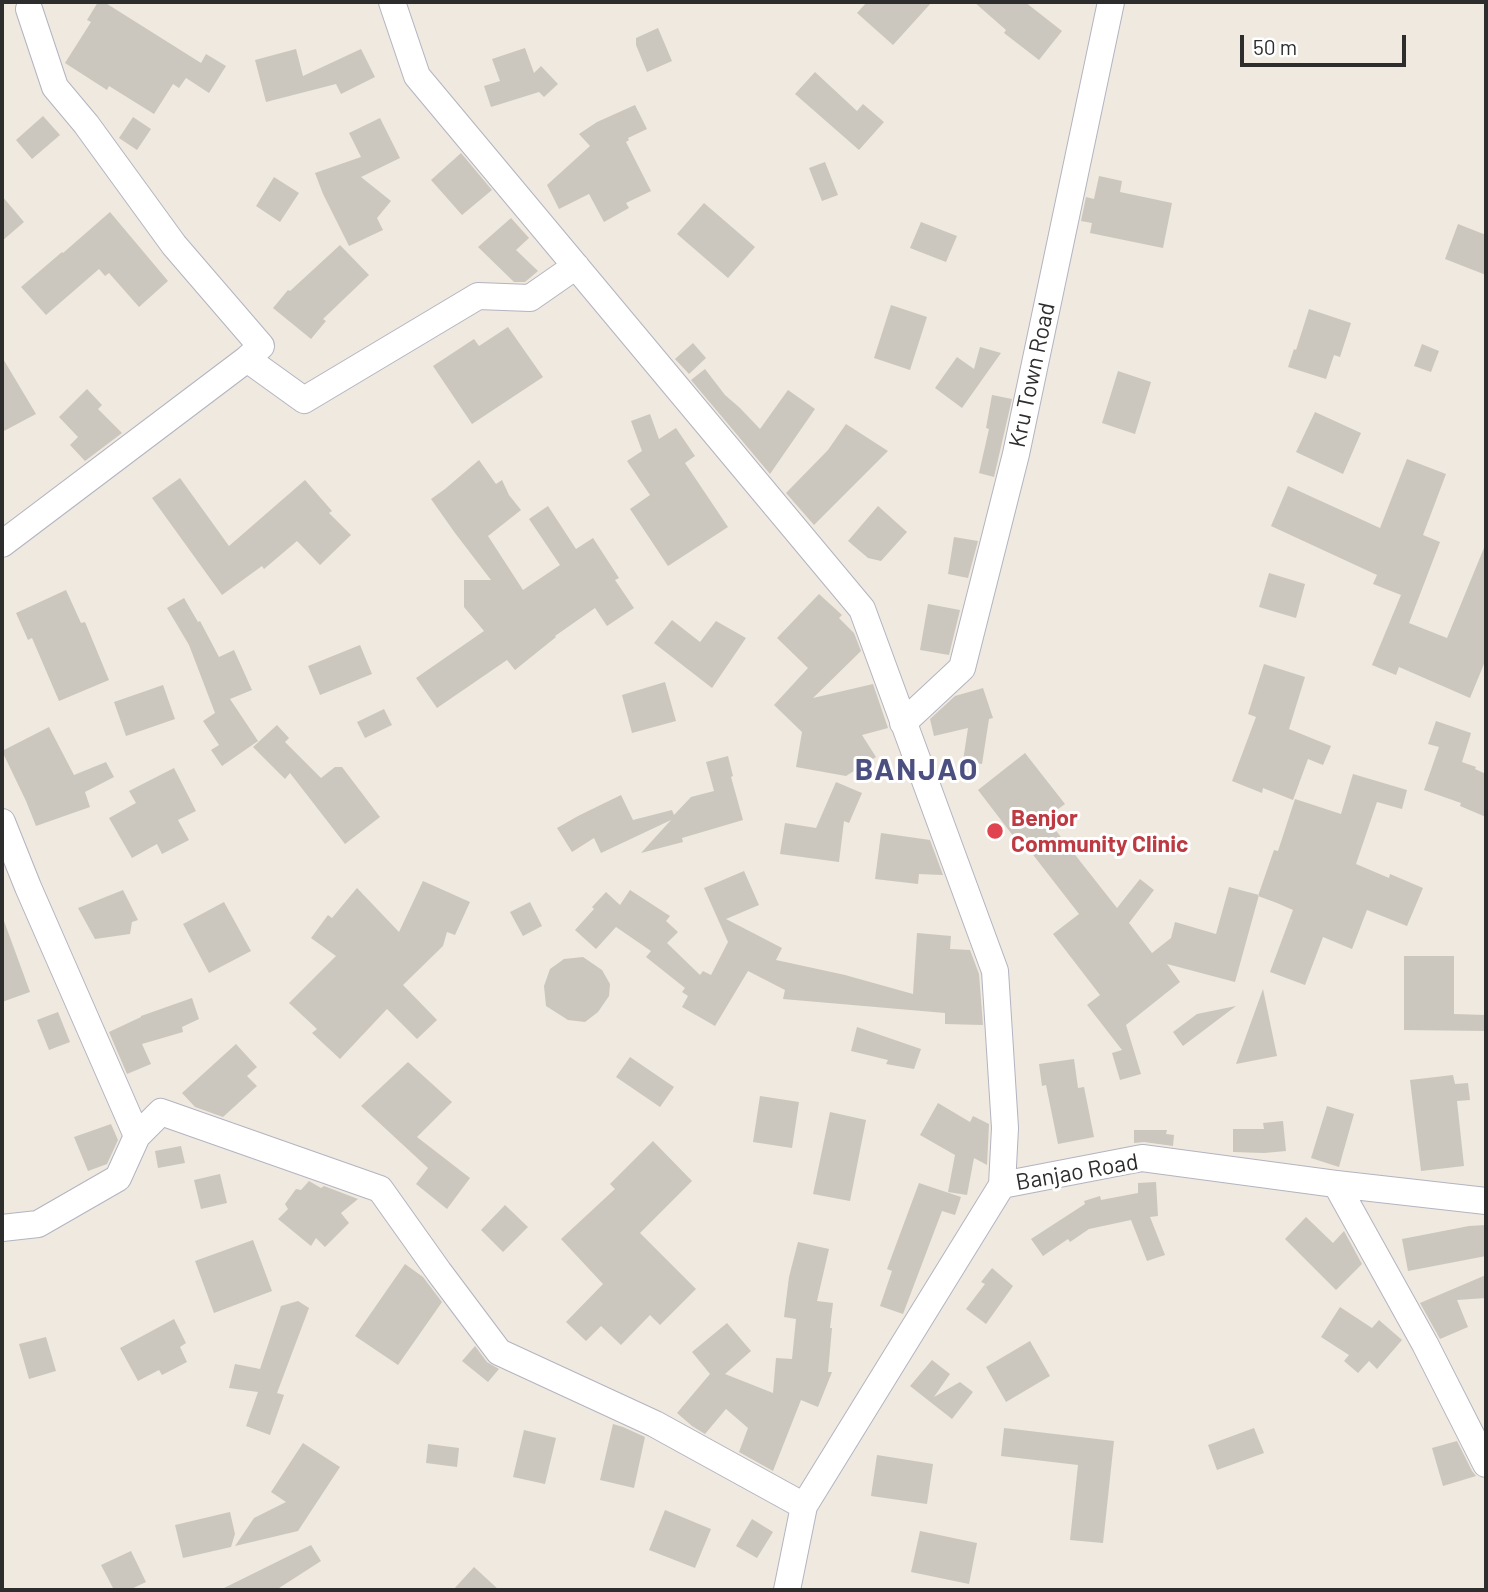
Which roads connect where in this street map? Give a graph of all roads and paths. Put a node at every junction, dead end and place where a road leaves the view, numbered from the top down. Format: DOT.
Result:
graph roads {
  1 [pos="392,2"];
  2 [pos="1111,2"];
  3 [pos="29,9"];
  4 [pos="576,266"];
  5 [pos="247,359"];
  6 [pos="5,534"];
  7 [pos="904,723"];
  8 [pos="2,822"];
  9 [pos="137,1136"];
  10 [pos="1336,1184"];
  11 [pos="1002,1185"];
  12 [pos="1486,1201"];
  13 [pos="2,1228"];
  14 [pos="1486,1464"];
  15 [pos="804,1506"];
  16 [pos="787,1590"];
  1 -- 4 [label="street"];
  2 -- 7 [label="street, Kru Town Road"];
  3 -- 5 [label="street"];
  4 -- 5 [label="street"];
  4 -- 7 [label="street"];
  5 -- 6 [label="street"];
  7 -- 11 [label="street"];
  8 -- 9 [label="street"];
  9 -- 13 [label="street"];
  9 -- 15 [label="street"];
  10 -- 11 [label="street, Banjao Road"];
  10 -- 12 [label="street, Banjao Road"];
  10 -- 14 [label="street"];
  11 -- 15 [label="street, Banjao Road"];
  15 -- 16 [label="street, Banjao Road"];
}
